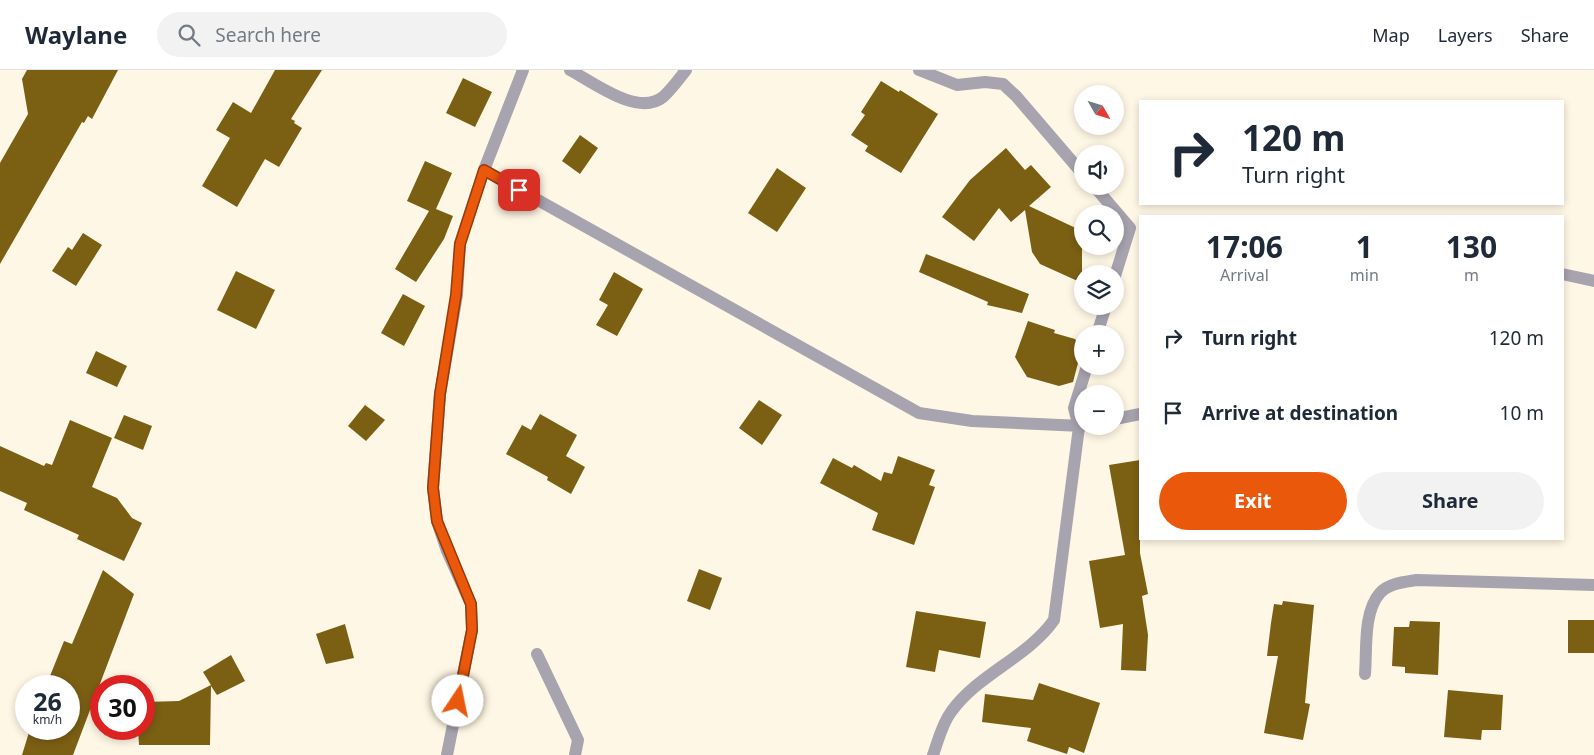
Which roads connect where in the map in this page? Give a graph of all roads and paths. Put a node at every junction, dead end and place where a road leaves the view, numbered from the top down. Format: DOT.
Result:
graph roads {
  1 [pos="523,70"];
  2 [pos="570,70"];
  3 [pos="686,70"];
  4 [pos="920,70"];
  5 [pos="1074,164"];
  6 [pos="484,170"];
  7 [pos="1102,195"];
  8 [pos="1118,265"];
  9 [pos="1564,274"];
  10 [pos="1594,281"];
  11 [pos="1139,414"];
  12 [pos="1124,417"];
  13 [pos="1074,426"];
  14 [pos="1080,435"];
  15 [pos="1594,585"];
  16 [pos="537,654"];
  17 [pos="1365,674"];
  18 [pos="447,755"];
  19 [pos="575,755"];
  20 [pos="933,755"];
  1 -- 6 [label="street"];
  2 -- 3 [label="street"];
  4 -- 5 [label="street"];
  6 -- 13 [label="street"];
  6 -- 18 [label="street"];
  7 -- 8 [label="street"];
  9 -- 10 [label="street"];
  11 -- 12 [label="street"];
  14 -- 20 [label="street"];
  15 -- 17 [label="street"];
  16 -- 19 [label="street"];
}
